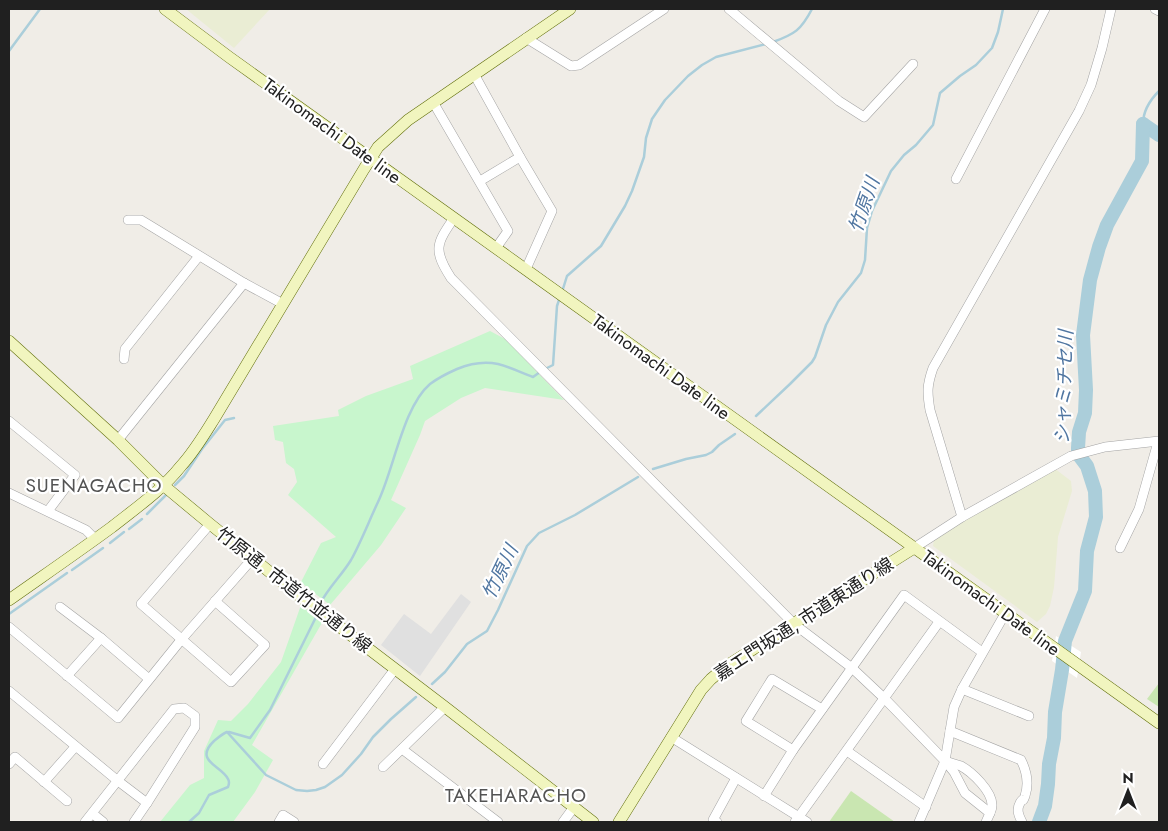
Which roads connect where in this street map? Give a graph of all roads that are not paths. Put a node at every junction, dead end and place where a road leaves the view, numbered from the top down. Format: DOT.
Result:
graph roads {
  1 [pos="165,9"];
  2 [pos="570,9"];
  3 [pos="664,9"];
  4 [pos="728,9"];
  5 [pos="1046,9"];
  6 [pos="1111,9"];
  7 [pos="1155,9"];
  8 [pos="1159,11"];
  9 [pos="526,38"];
  10 [pos="913,64"];
  11 [pos="474,74"];
  12 [pos="433,102"];
  13 [pos="520,157"];
  14 [pos="371,158"];
  15 [pos="956,179"];
  16 [pos="480,181"];
  17 [pos="454,218"];
  18 [pos="128,220"];
  19 [pos="496,248"];
  20 [pos="199,256"];
  21 [pos="526,269"];
  22 [pos="244,283"];
  23 [pos="283,304"];
  24 [pos="9,341"];
  25 [pos="124,359"];
  26 [pos="9,421"];
  27 [pos="118,440"];
  28 [pos="1158,442"];
  29 [pos="164,484"];
  30 [pos="9,493"];
  31 [pos="48,511"];
  32 [pos="962,517"];
  33 [pos="210,524"];
  34 [pos="95,539"];
  35 [pos="914,548"];
  36 [pos="1120,548"];
  37 [pos="253,558"];
  38 [pos="9,600"];
  39 [pos="215,601"];
  40 [pos="60,607"];
  41 [pos="1006,612"];
  42 [pos="940,622"];
  43 [pos="794,624"];
  44 [pos="9,627"];
  45 [pos="101,638"];
  46 [pos="181,640"];
  47 [pos="982,652"];
  48 [pos="852,668"];
  49 [pos="395,669"];
  50 [pos="67,676"];
  51 [pos="149,679"];
  52 [pos="962,689"];
  53 [pos="9,691"];
  54 [pos="884,699"];
  55 [pos="446,708"];
  56 [pos="822,709"];
  57 [pos="1028,716"];
  58 [pos="1159,724"];
  59 [pos="950,731"];
  60 [pos="671,737"];
  61 [pos="75,747"];
  62 [pos="402,749"];
  63 [pos="793,750"];
  64 [pos="847,751"];
  65 [pos="11,758"];
  66 [pos="945,761"];
  67 [pos="323,764"];
  68 [pos="383,767"];
  69 [pos="736,778"];
  70 [pos="118,781"];
  71 [pos="44,782"];
  72 [pos="764,796"];
  73 [pos="67,801"];
  74 [pos="147,803"];
  75 [pos="926,807"];
  76 [pos="574,808"];
  77 [pos="990,813"];
  78 [pos="93,814"];
  79 [pos="801,821"];
  80 [pos="85,822"];
  81 [pos="104,822"];
  82 [pos="134,822"];
  83 [pos="279,822"];
  84 [pos="294,822"];
  85 [pos="498,822"];
  86 [pos="563,822"];
  87 [pos="593,822"];
  88 [pos="619,822"];
  89 [pos="717,822"];
  90 [pos="920,822"];
  91 [pos="986,822"];
  92 [pos="1022,822"];
  1 -- 14 [label="street, Takinomachi Date line"];
  2 -- 9 [label="street"];
  3 -- 9 [label="street"];
  4 -- 10 [label="street"];
  5 -- 15 [label="street"];
  6 -- 32 [label="street"];
  7 -- 8 [label="street"];
  9 -- 11 [label="street"];
  11 -- 12 [label="street"];
  11 -- 13 [label="street"];
  12 -- 14 [label="street"];
  12 -- 16 [label="street"];
  13 -- 16 [label="street"];
  13 -- 21 [label="street"];
  14 -- 17 [label="street, Takinomachi Date line"];
  14 -- 23 [label="street"];
  16 -- 19 [label="street"];
  17 -- 19 [label="street, Takinomachi Date line"];
  17 -- 43 [label="street"];
  18 -- 20 [label="street"];
  19 -- 21 [label="street, Takinomachi Date line"];
  20 -- 22 [label="street"];
  20 -- 25 [label="street"];
  21 -- 35 [label="street, Takinomachi Date line"];
  22 -- 23 [label="street"];
  22 -- 27 [label="street"];
  23 -- 29 [label="street"];
  24 -- 27 [label="street, 竹原通, 市道竹並通り線"];
  26 -- 31 [label="street"];
  27 -- 29 [label="street, 竹原通, 市道竹並通り線"];
  28 -- 32 [label="street"];
  28 -- 36 [label="street"];
  29 -- 33 [label="street, 竹原通, 市道竹並通り線"];
  29 -- 34 [label="street"];
  30 -- 31 [label="street"];
  31 -- 34 [label="street"];
  32 -- 35 [label="street"];
  33 -- 37 [label="street, 竹原通, 市道竹並通り線"];
  33 -- 46 [label="street"];
  34 -- 38 [label="street"];
  35 -- 41 [label="street, Takinomachi Date line"];
  35 -- 43 [label="street, 嘉エ門坂通, 市道東通り線"];
  37 -- 39 [label="street"];
  37 -- 49 [label="street, 竹原通, 市道竹並通り線"];
  39 -- 46 [label="street"];
  39 -- 46 [label="street"];
  40 -- 45 [label="street"];
  41 -- 47 [label="street"];
  41 -- 58 [label="street, Takinomachi Date line"];
  42 -- 47 [label="street"];
  42 -- 48 [label="street"];
  42 -- 54 [label="street"];
  43 -- 48 [label="street"];
  43 -- 60 [label="street, 嘉エ門坂通, 市道東通り線"];
  44 -- 50 [label="street"];
  45 -- 50 [label="street"];
  45 -- 51 [label="street"];
  46 -- 51 [label="street"];
  47 -- 52 [label="street"];
  48 -- 54 [label="street"];
  48 -- 56 [label="street"];
  49 -- 55 [label="street, 竹原通, 市道竹並通り線"];
  49 -- 67 [label="street"];
  50 -- 51 [label="street"];
  52 -- 57 [label="street"];
  52 -- 59 [label="street"];
  53 -- 61 [label="street"];
  54 -- 64 [label="street"];
  54 -- 66 [label="street"];
  55 -- 62 [label="street"];
  55 -- 76 [label="street, 竹原通, 市道竹並通り線"];
  56 -- 63 [label="street"];
  56 -- 63 [label="street"];
  59 -- 66 [label="street"];
  59 -- 92 [label="street"];
  60 -- 69 [label="street"];
  60 -- 88 [label="street, 嘉エ門坂通, 市道東通り線"];
  61 -- 70 [label="street"];
  61 -- 71 [label="street"];
  62 -- 68 [label="street"];
  62 -- 85 [label="street"];
  63 -- 72 [label="street"];
  64 -- 75 [label="street"];
  64 -- 79 [label="street"];
  65 -- 71 [label="street"];
  66 -- 75 [label="street"];
  66 -- 77 [label="street"];
  66 -- 77 [label="street"];
  69 -- 72 [label="street"];
  69 -- 89 [label="street"];
  70 -- 74 [label="street"];
  70 -- 74 [label="street"];
  70 -- 78 [label="street"];
  71 -- 73 [label="street"];
  72 -- 79 [label="street"];
  74 -- 82 [label="street"];
  75 -- 90 [label="street"];
  76 -- 86 [label="street"];
  76 -- 87 [label="street, 竹原通, 市道竹並通り線"];
  77 -- 91 [label="street"];
  78 -- 80 [label="street"];
  78 -- 81 [label="street"];
  83 -- 84 [label="street"];
}
